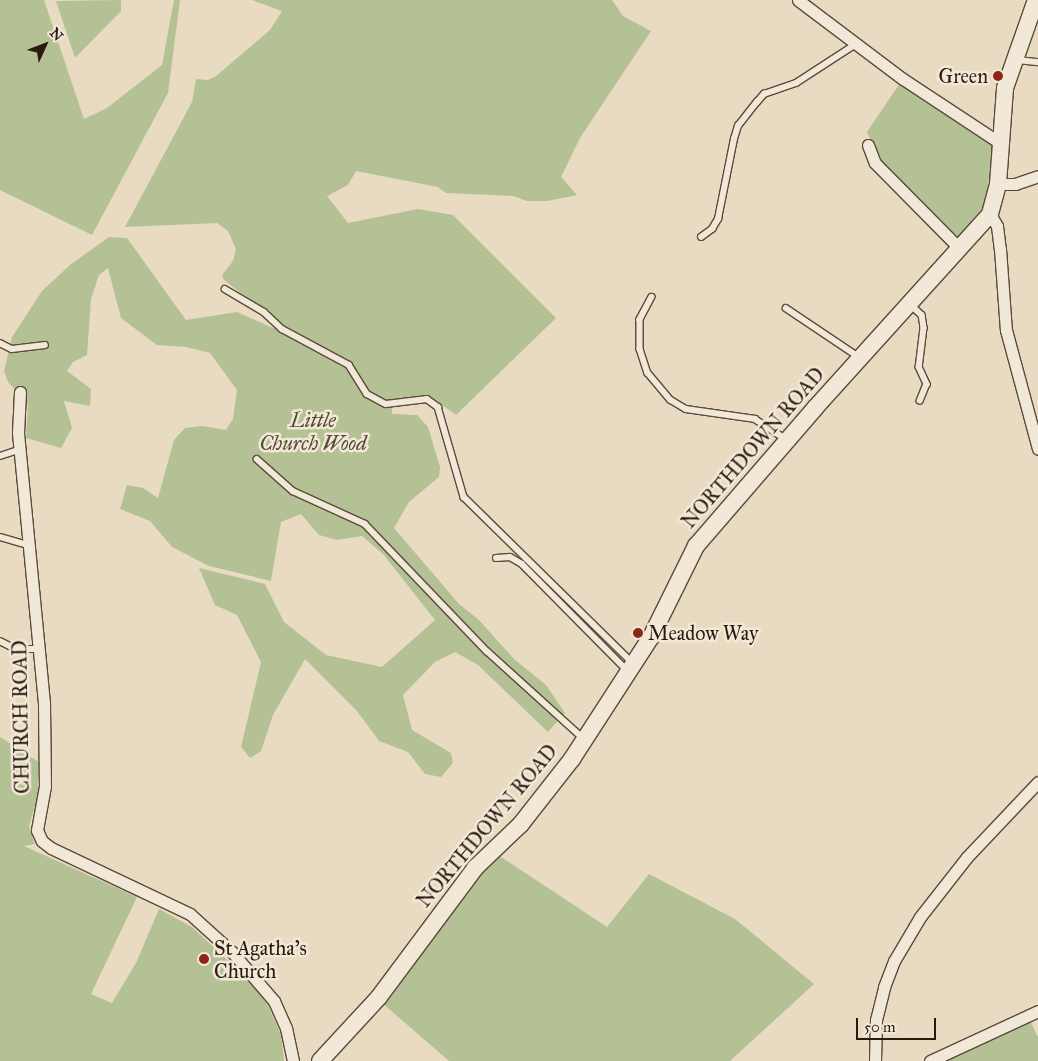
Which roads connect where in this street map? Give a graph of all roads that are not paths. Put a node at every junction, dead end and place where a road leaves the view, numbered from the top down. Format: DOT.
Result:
graph roads {
  1 [pos="798,0"];
  2 [pos="1036,0"];
  3 [pos="1033,20"];
  4 [pos="856,44"];
  5 [pos="1014,59"];
  6 [pos="1038,62"];
  7 [pos="1000,143"];
  8 [pos="868,146"];
  9 [pos="1038,176"];
  10 [pos="998,184"];
  11 [pos="990,214"];
  12 [pos="702,237"];
  13 [pos="958,247"];
  14 [pos="226,289"];
  15 [pos="652,297"];
  16 [pos="908,303"];
  17 [pos="786,308"];
  18 [pos="0,343"];
  19 [pos="45,345"];
  20 [pos="860,358"];
  21 [pos="20,392"];
  22 [pos="920,401"];
  23 [pos="787,440"];
  24 [pos="1038,449"];
  25 [pos="20,450"];
  26 [pos="0,456"];
  27 [pos="257,460"];
  28 [pos="0,537"];
  29 [pos="28,544"];
  30 [pos="496,558"];
  31 [pos="0,642"];
  32 [pos="39,648"];
  33 [pos="632,668"];
  34 [pos="585,740"];
  35 [pos="1038,782"];
  36 [pos="1038,1012"];
  37 [pos="293,1061"];
  38 [pos="320,1061"];
  39 [pos="875,1061"];
  40 [pos="930,1061"];
  1 -- 4 [label="street"];
  2 -- 3 [label="street"];
  3 -- 5 [label="street"];
  4 -- 7 [label="street"];
  4 -- 12 [label="lane"];
  5 -- 6 [label="lane"];
  5 -- 7 [label="street"];
  7 -- 10 [label="street"];
  8 -- 13 [label="street"];
  9 -- 10 [label="street"];
  10 -- 11 [label="street"];
  11 -- 13 [label="street, NORTHDOWN ROAD"];
  11 -- 24 [label="street"];
  13 -- 16 [label="street, NORTHDOWN ROAD"];
  14 -- 33 [label="lane"];
  15 -- 23 [label="lane"];
  16 -- 20 [label="street, NORTHDOWN ROAD"];
  16 -- 22 [label="lane"];
  17 -- 20 [label="lane"];
  18 -- 19 [label="lane"];
  20 -- 23 [label="street, NORTHDOWN ROAD"];
  21 -- 25 [label="street, CHURCH ROAD"];
  23 -- 33 [label="street, NORTHDOWN ROAD"];
  25 -- 26 [label="lane"];
  25 -- 29 [label="street, CHURCH ROAD"];
  27 -- 34 [label="lane"];
  28 -- 29 [label="lane"];
  29 -- 32 [label="street, CHURCH ROAD"];
  30 -- 33 [label="lane"];
  31 -- 32 [label="lane"];
  32 -- 37 [label="street, CHURCH ROAD"];
  33 -- 34 [label="street, NORTHDOWN ROAD"];
  34 -- 38 [label="street, NORTHDOWN ROAD"];
  35 -- 39 [label="street"];
  36 -- 40 [label="street"];
}
